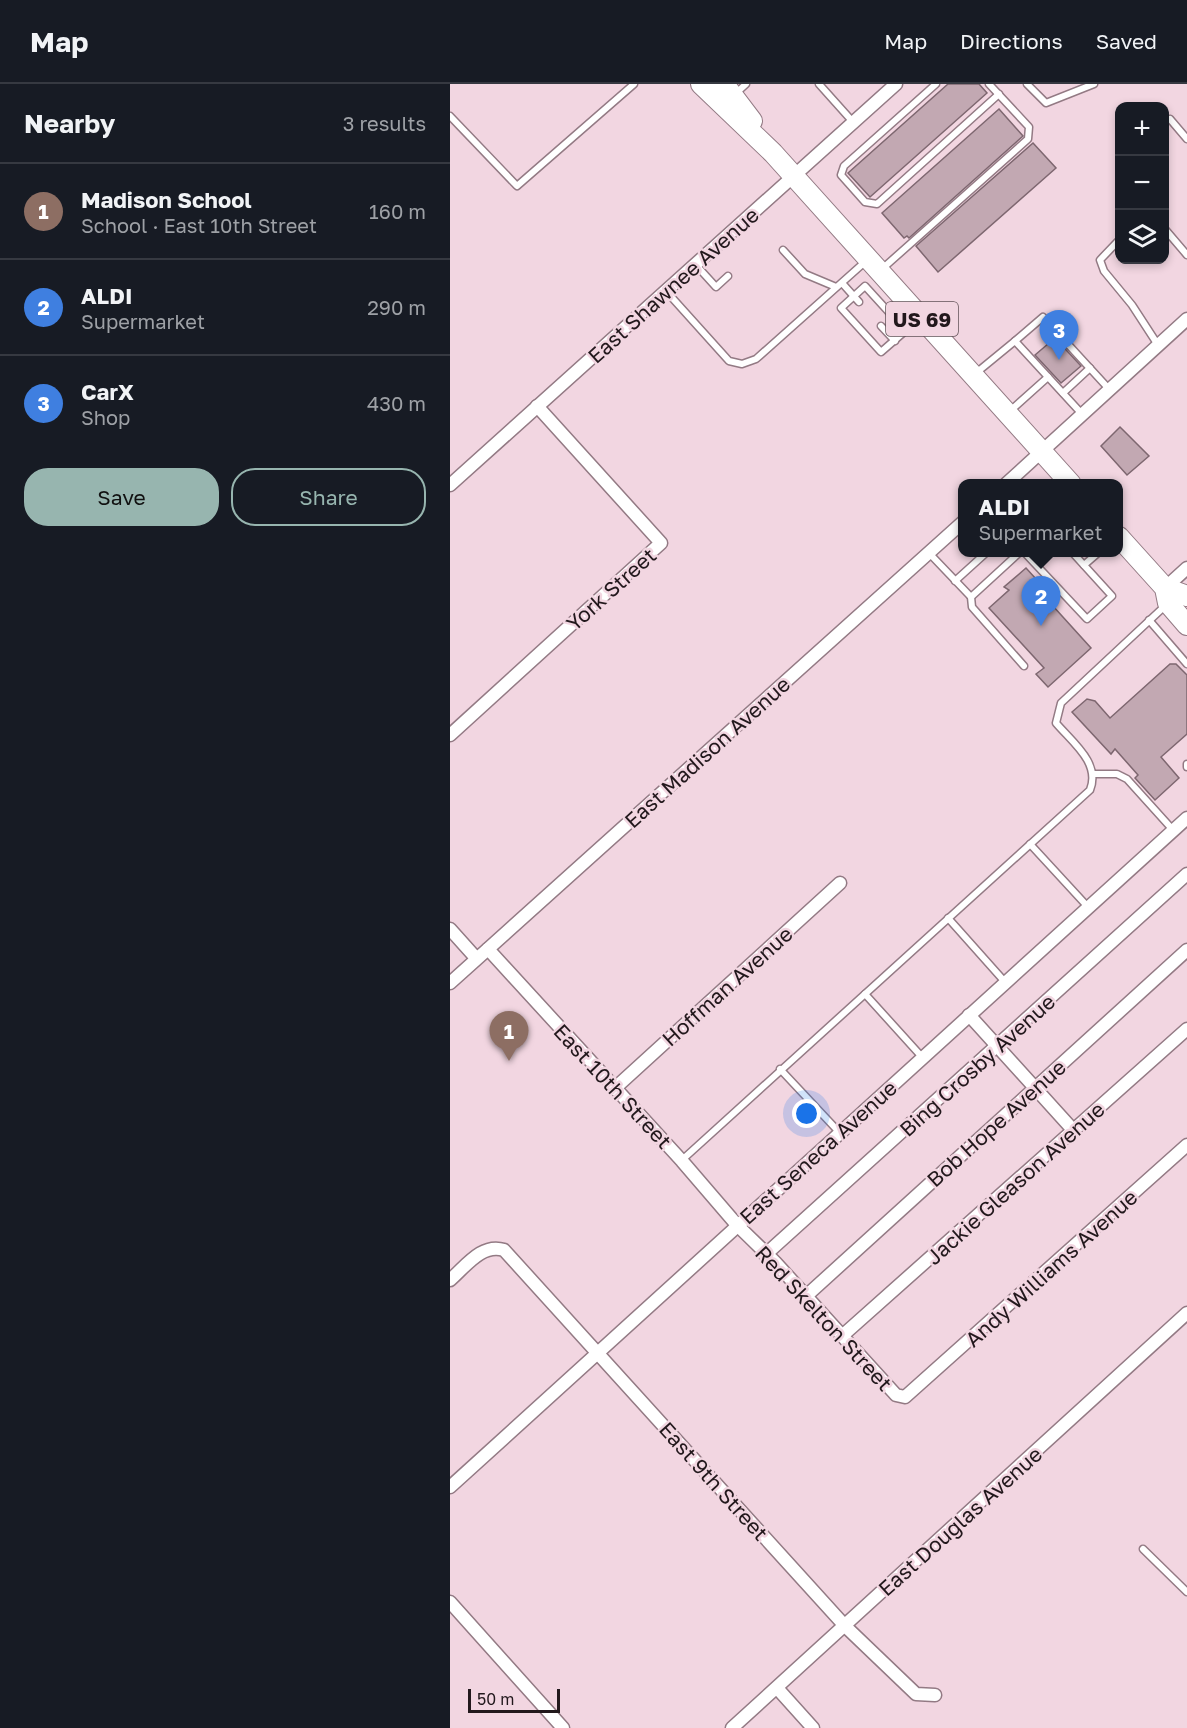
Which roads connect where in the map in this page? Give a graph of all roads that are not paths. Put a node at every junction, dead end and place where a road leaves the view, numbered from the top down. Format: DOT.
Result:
graph roads {
  1 [pos="634,84"];
  2 [pos="701,84"];
  3 [pos="819,84"];
  4 [pos="896,84"];
  5 [pos="936,84"];
  6 [pos="989,84"];
  7 [pos="1028,84"];
  8 [pos="1094,84"];
  9 [pos="735,88"];
  10 [pos="999,94"];
  11 [pos="450,116"];
  12 [pos="1170,120"];
  13 [pos="853,123"];
  14 [pos="1187,139"];
  15 [pos="773,153"];
  16 [pos="794,177"];
  17 [pos="1169,234"];
  18 [pos="1115,243"];
  19 [pos="783,250"];
  20 [pos="1187,255"];
  21 [pos="696,265"];
  22 [pos="873,265"];
  23 [pos="728,276"];
  24 [pos="839,285"];
  25 [pos="666,291"];
  26 [pos="857,299"];
  27 [pos="921,318"];
  28 [pos="1187,319"];
  29 [pos="882,326"];
  30 [pos="906,331"];
  31 [pos="895,341"];
  32 [pos="1015,341"];
  33 [pos="1158,345"];
  34 [pos="1090,368"];
  35 [pos="973,375"];
  36 [pos="1048,377"];
  37 [pos="1109,389"];
  38 [pos="1063,393"];
  39 [pos="537,406"];
  40 [pos="1007,414"];
  41 [pos="1082,414"];
  42 [pos="1041,451"];
  43 [pos="1010,479"];
  44 [pos="1067,479"];
  45 [pos="450,485"];
  46 [pos="958,526"];
  47 [pos="1123,542"];
  48 [pos="929,552"];
  49 [pos="981,557"];
  50 [pos="1016,557"];
  51 [pos="1027,557"];
  52 [pos="1077,557"];
  53 [pos="1093,557"];
  54 [pos="1084,565"];
  55 [pos="1187,568"];
  56 [pos="956,580"];
  57 [pos="1166,595"];
  58 [pos="1187,596"];
  59 [pos="971,597"];
  60 [pos="1149,620"];
  61 [pos="1187,625"];
  62 [pos="1187,664"];
  63 [pos="1024,666"];
  64 [pos="450,735"];
  65 [pos="1093,774"];
  66 [pos="1187,818"];
  67 [pos="1173,830"];
  68 [pos="1030,844"];
  69 [pos="1187,874"];
  70 [pos="840,883"];
  71 [pos="1088,907"];
  72 [pos="948,918"];
  73 [pos="450,929"];
  74 [pos="488,949"];
  75 [pos="1187,950"];
  76 [pos="476,958"];
  77 [pos="450,982"];
  78 [pos="1005,982"];
  79 [pos="865,994"];
  80 [pos="969,1015"];
  81 [pos="1187,1029"];
  82 [pos="998,1047"];
  83 [pos="922,1057"];
  84 [pos="780,1069"];
  85 [pos="1035,1088"];
  86 [pos="614,1089"];
  87 [pos="1074,1131"];
  88 [pos="839,1132"];
  89 [pos="1187,1146"];
  90 [pos="682,1161"];
  91 [pos="737,1225"];
  92 [pos="765,1255"];
  93 [pos="450,1280"];
  94 [pos="806,1297"];
  95 [pos="1184,1320"];
  96 [pos="842,1336"];
  97 [pos="598,1353"];
  98 [pos="915,1391"];
  99 [pos="450,1487"];
  100 [pos="1143,1549"];
  101 [pos="1187,1592"];
  102 [pos="450,1602"];
  103 [pos="845,1626"];
  104 [pos="777,1688"];
  105 [pos="935,1695"];
  106 [pos="563,1728"];
  107 [pos="732,1728"];
  108 [pos="813,1728"];
  1 -- 11 [label="lane"];
  2 -- 15 [label="main road, US 69"];
  3 -- 13 [label="lane"];
  4 -- 13 [label="street, East Shawnee Avenue"];
  5 -- 10 [label="lane"];
  6 -- 10 [label="lane"];
  7 -- 8 [label="lane"];
  9 -- 15 [label="main road, US 69"];
  10 -- 22 [label="lane"];
  12 -- 14 [label="lane"];
  13 -- 16 [label="street, East Shawnee Avenue"];
  15 -- 16 [label="main road, US 69"];
  16 -- 21 [label="street, East Shawnee Avenue"];
  16 -- 22 [label="main road, US 69"];
  17 -- 20 [label="lane"];
  18 -- 33 [label="lane"];
  19 -- 24 [label="lane"];
  21 -- 23 [label="lane"];
  21 -- 25 [label="street, East Shawnee Avenue"];
  22 -- 24 [label="lane"];
  22 -- 27 [label="main road, US 69"];
  24 -- 25 [label="lane"];
  24 -- 26 [label="lane"];
  25 -- 39 [label="street, East Shawnee Avenue"];
  26 -- 30 [label="lane"];
  26 -- 31 [label="lane"];
  27 -- 30 [label="lane"];
  27 -- 35 [label="main road, US 69"];
  28 -- 33 [label="street"];
  29 -- 31 [label="lane"];
  30 -- 31 [label="lane"];
  32 -- 34 [label="lane"];
  32 -- 35 [label="lane"];
  32 -- 36 [label="lane"];
  33 -- 37 [label="street"];
  34 -- 37 [label="lane"];
  34 -- 38 [label="lane"];
  35 -- 40 [label="main road, US 69"];
  36 -- 38 [label="lane"];
  36 -- 40 [label="lane"];
  37 -- 41 [label="street"];
  38 -- 41 [label="lane"];
  39 -- 45 [label="street, East Shawnee Avenue"];
  39 -- 64 [label="street, York Street"];
  40 -- 42 [label="main road, US 69"];
  41 -- 42 [label="street"];
  42 -- 43 [label="street"];
  42 -- 44 [label="main road, US 69"];
  46 -- 48 [label="street, East Madison Avenue"];
  47 -- 57 [label="main road"];
  48 -- 56 [label="lane"];
  48 -- 74 [label="street, East Madison Avenue"];
  49 -- 56 [label="lane"];
  50 -- 59 [label="lane"];
  51 -- 54 [label="lane"];
  52 -- 54 [label="lane"];
  53 -- 54 [label="lane"];
  55 -- 57 [label="street"];
  56 -- 59 [label="lane"];
  57 -- 58 [label="main road"];
  57 -- 60 [label="lane"];
  57 -- 61 [label="main road"];
  59 -- 63 [label="lane"];
  60 -- 62 [label="lane"];
  60 -- 65 [label="lane"];
  65 -- 67 [label="lane"];
  65 -- 68 [label="lane"];
  66 -- 67 [label="street, East Seneca Avenue"];
  67 -- 71 [label="street, East Seneca Avenue"];
  68 -- 71 [label="lane"];
  68 -- 72 [label="lane"];
  69 -- 82 [label="street, Bing Crosby Avenue"];
  70 -- 86 [label="street, Hoffman Avenue"];
  71 -- 78 [label="street, East Seneca Avenue"];
  72 -- 78 [label="lane"];
  72 -- 79 [label="lane"];
  73 -- 76 [label="street"];
  74 -- 76 [label="street, East Madison Avenue"];
  74 -- 86 [label="street, East 10th Street"];
  75 -- 85 [label="street, Bob Hope Avenue"];
  76 -- 77 [label="street, East Madison Avenue"];
  78 -- 80 [label="street, East Seneca Avenue"];
  79 -- 83 [label="lane"];
  79 -- 84 [label="lane"];
  80 -- 82 [label="street"];
  80 -- 83 [label="street, East Seneca Avenue"];
  81 -- 87 [label="street, Jackie Gleason Avenue"];
  82 -- 85 [label="street"];
  82 -- 92 [label="street, Bing Crosby Avenue"];
  83 -- 88 [label="street, East Seneca Avenue"];
  84 -- 88 [label="lane"];
  84 -- 90 [label="lane"];
  85 -- 87 [label="street"];
  85 -- 94 [label="street, Bob Hope Avenue"];
  86 -- 90 [label="street, East 10th Street"];
  87 -- 96 [label="street, Jackie Gleason Avenue"];
  88 -- 91 [label="street, East Seneca Avenue"];
  89 -- 98 [label="street, Andy Williams Avenue"];
  90 -- 91 [label="street, East 10th Street"];
  91 -- 92 [label="street, Red Skelton Street"];
  91 -- 97 [label="street, East Seneca Avenue"];
  92 -- 94 [label="street, Red Skelton Street"];
  93 -- 97 [label="street, East 9th Street"];
  94 -- 96 [label="street, Red Skelton Street"];
  95 -- 103 [label="street, East Douglas Avenue"];
  96 -- 98 [label="street, Red Skelton Street"];
  97 -- 99 [label="street, East Seneca Avenue"];
  97 -- 103 [label="street, East 9th Street"];
  100 -- 101 [label="lane"];
  102 -- 106 [label="street"];
  103 -- 104 [label="street, East Douglas Avenue"];
  103 -- 105 [label="street, East 9th Street"];
  104 -- 107 [label="street, East Douglas Avenue"];
  104 -- 108 [label="street"];
}
